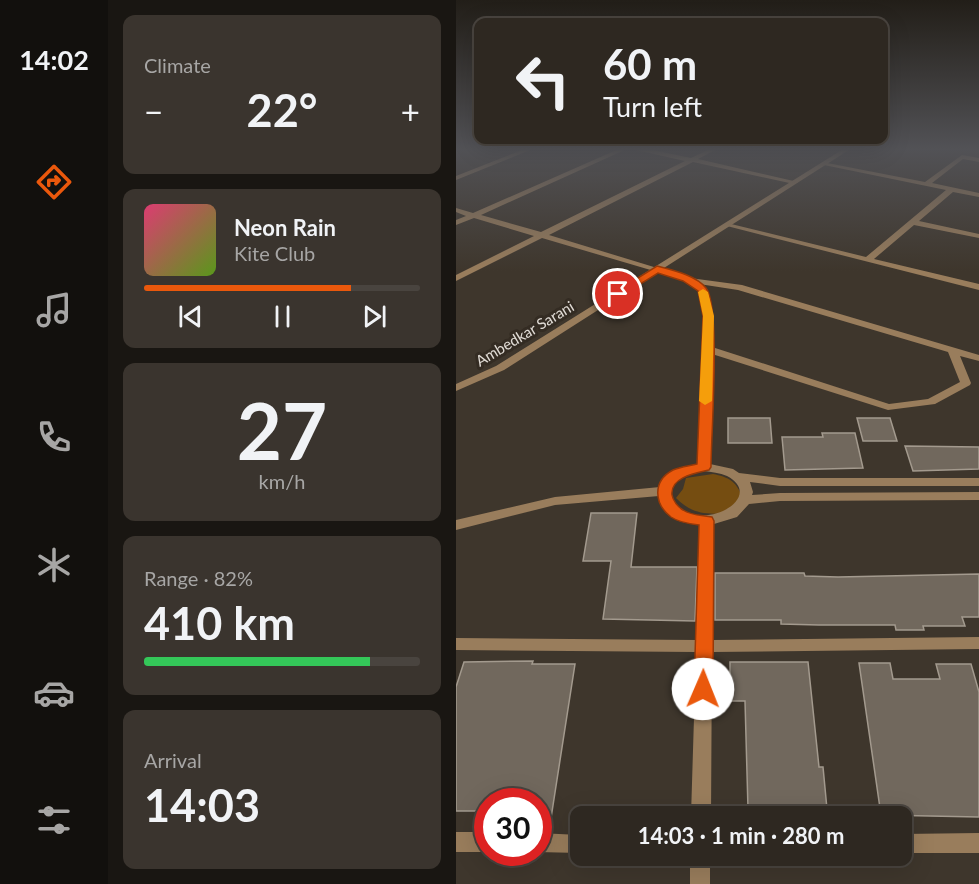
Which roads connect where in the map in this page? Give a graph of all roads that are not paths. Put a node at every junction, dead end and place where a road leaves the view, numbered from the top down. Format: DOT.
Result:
graph roads {
  1 [pos="534,189"];
  2 [pos="633,189"];
  3 [pos="783,189"];
  4 [pos="948,189"];
  5 [pos="951,190"];
  6 [pos="979,195"];
  7 [pos="456,210"];
  8 [pos="474,216"];
  9 [pos="913,222"];
  10 [pos="456,223"];
  11 [pos="727,225"];
  12 [pos="542,235"];
  13 [pos="979,236"];
  14 [pos="868,259"];
  15 [pos="657,269"];
  16 [pos="456,278"];
  17 [pos="686,279"];
  18 [pos="979,286"];
  19 [pos="707,349"];
  20 [pos="952,350"];
  21 [pos="979,358"];
  22 [pos="456,388"];
  23 [pos="704,467"];
  24 [pos="739,477"];
  25 [pos="979,482"];
  26 [pos="664,491"];
  27 [pos="979,496"];
  28 [pos="746,500"];
  29 [pos="706,521"];
  30 [pos="456,525"];
  31 [pos="979,643"];
  32 [pos="456,644"];
  33 [pos="704,646"];
  34 [pos="701,806"];
  35 [pos="456,842"];
  36 [pos="474,842"];
  37 [pos="552,843"];
  38 [pos="979,843"];
  39 [pos="570,844"];
  40 [pos="912,844"];
  41 [pos="700,866"];
  42 [pos="700,884"];
  1 -- 8 [label="street"];
  2 -- 12 [label="street"];
  3 -- 11 [label="street, Ambedkar Sarani"];
  4 -- 5 [label="street"];
  5 -- 6 [label="street"];
  5 -- 9 [label="street"];
  7 -- 8 [label="street"];
  8 -- 10 [label="street"];
  8 -- 12 [label="street"];
  9 -- 13 [label="street"];
  9 -- 14 [label="street"];
  11 -- 14 [label="street"];
  11 -- 15 [label="street, Ambedkar Sarani"];
  12 -- 15 [label="street"];
  12 -- 16 [label="street"];
  14 -- 18 [label="street"];
  15 -- 17 [label="street"];
  15 -- 22 [label="street, Ambedkar Sarani"];
  17 -- 19 [label="street"];
  17 -- 20 [label="street"];
  19 -- 20 [label="street"];
  19 -- 23 [label="street"];
  20 -- 21 [label="street"];
  23 -- 24 [label="street"];
  23 -- 26 [label="street"];
  24 -- 25 [label="street"];
  24 -- 28 [label="street"];
  26 -- 29 [label="street"];
  26 -- 30 [label="street"];
  27 -- 28 [label="street"];
  28 -- 29 [label="street"];
  29 -- 33 [label="street"];
  31 -- 33 [label="street"];
  32 -- 33 [label="street"];
  33 -- 34 [label="street"];
  35 -- 36 [label="street"];
  37 -- 39 [label="street"];
  38 -- 40 [label="street"];
  41 -- 42 [label="street"];
}
